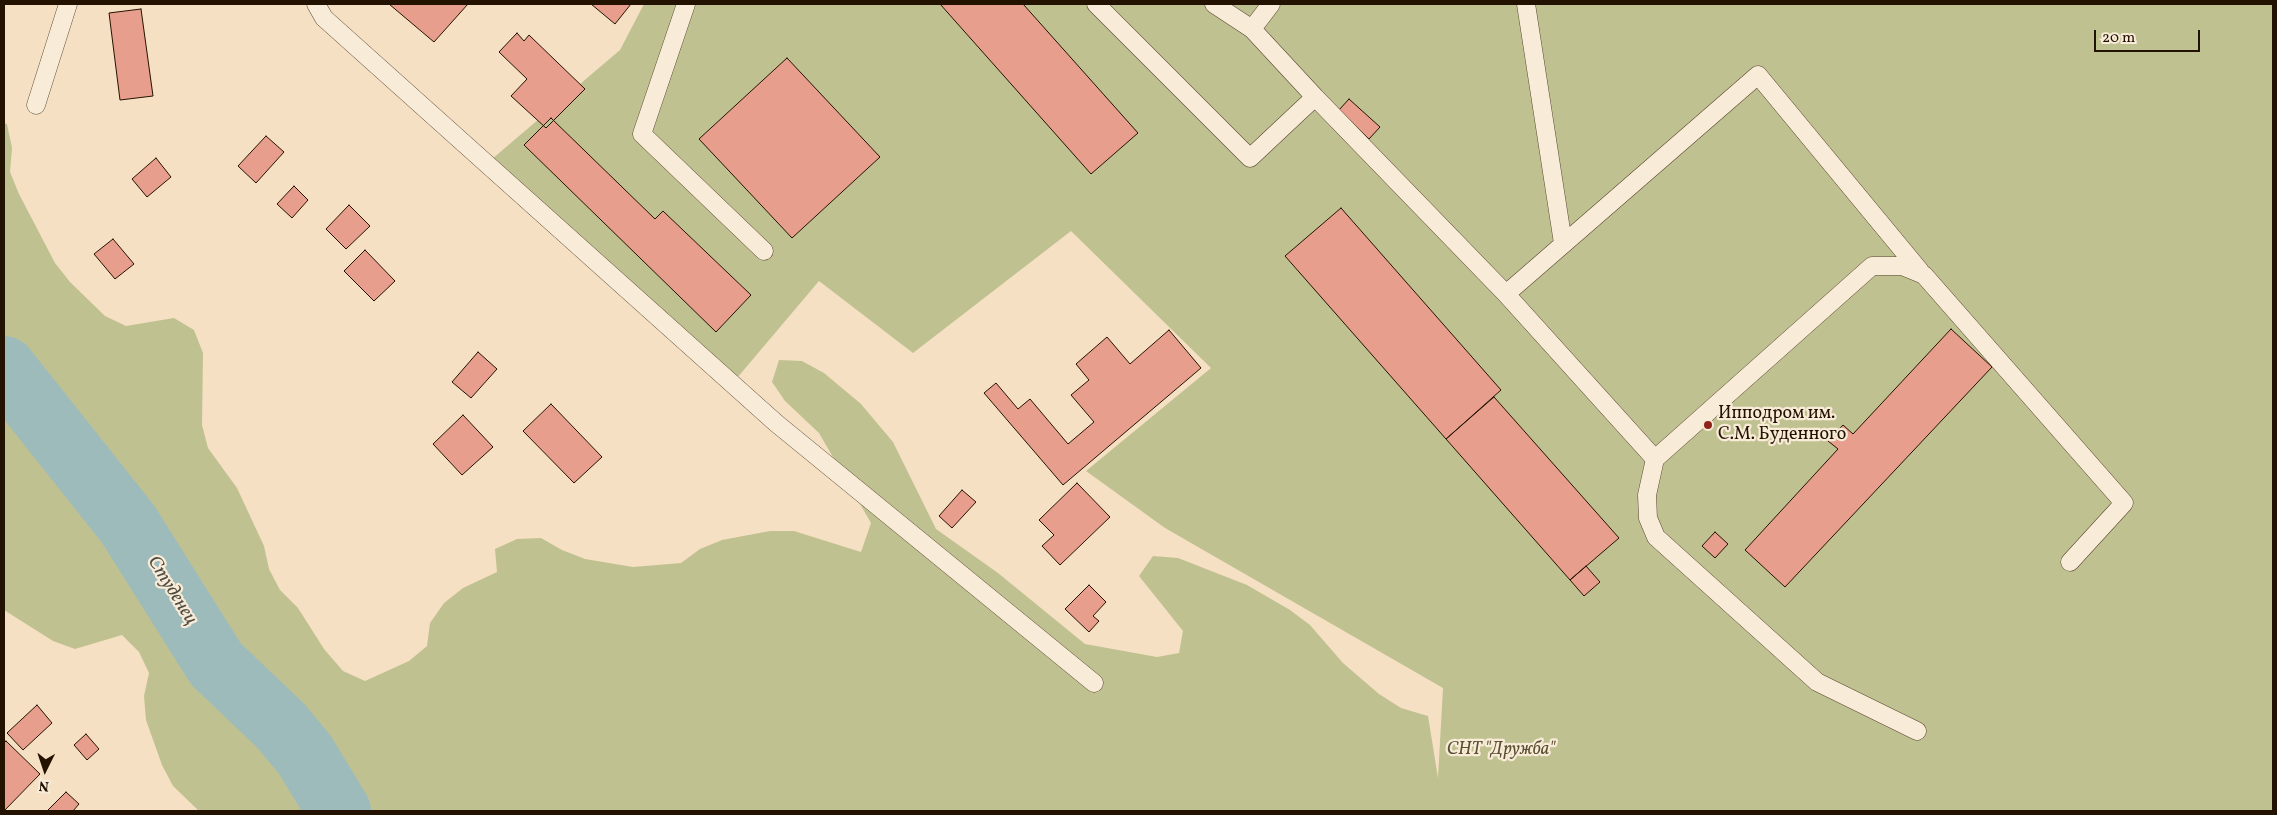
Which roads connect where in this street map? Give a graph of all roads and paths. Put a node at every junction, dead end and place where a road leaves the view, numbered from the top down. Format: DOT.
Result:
graph roads {
  1 [pos="68,4"];
  2 [pos="316,4"];
  3 [pos="686,4"];
  4 [pos="1096,4"];
  5 [pos="1214,4"];
  6 [pos="1271,4"];
  7 [pos="1526,4"];
  8 [pos="1252,29"];
  9 [pos="1315,97"];
  10 [pos="36,105"];
  11 [pos="1563,243"];
  12 [pos="764,251"];
  13 [pos="1924,275"];
  14 [pos="1506,294"];
  15 [pos="1654,459"];
  16 [pos="2070,562"];
  17 [pos="1094,683"];
  18 [pos="1917,731"];
  1 -- 10 [label="lane"];
  2 -- 17 [label="lane"];
  3 -- 12 [label="lane"];
  4 -- 9 [label="lane"];
  5 -- 8 [label="lane"];
  6 -- 8 [label="lane"];
  7 -- 11 [label="lane"];
  8 -- 9 [label="lane"];
  9 -- 14 [label="lane"];
  11 -- 13 [label="lane"];
  11 -- 14 [label="lane"];
  13 -- 15 [label="lane"];
  13 -- 16 [label="lane"];
  14 -- 15 [label="lane"];
  15 -- 18 [label="lane"];
}
